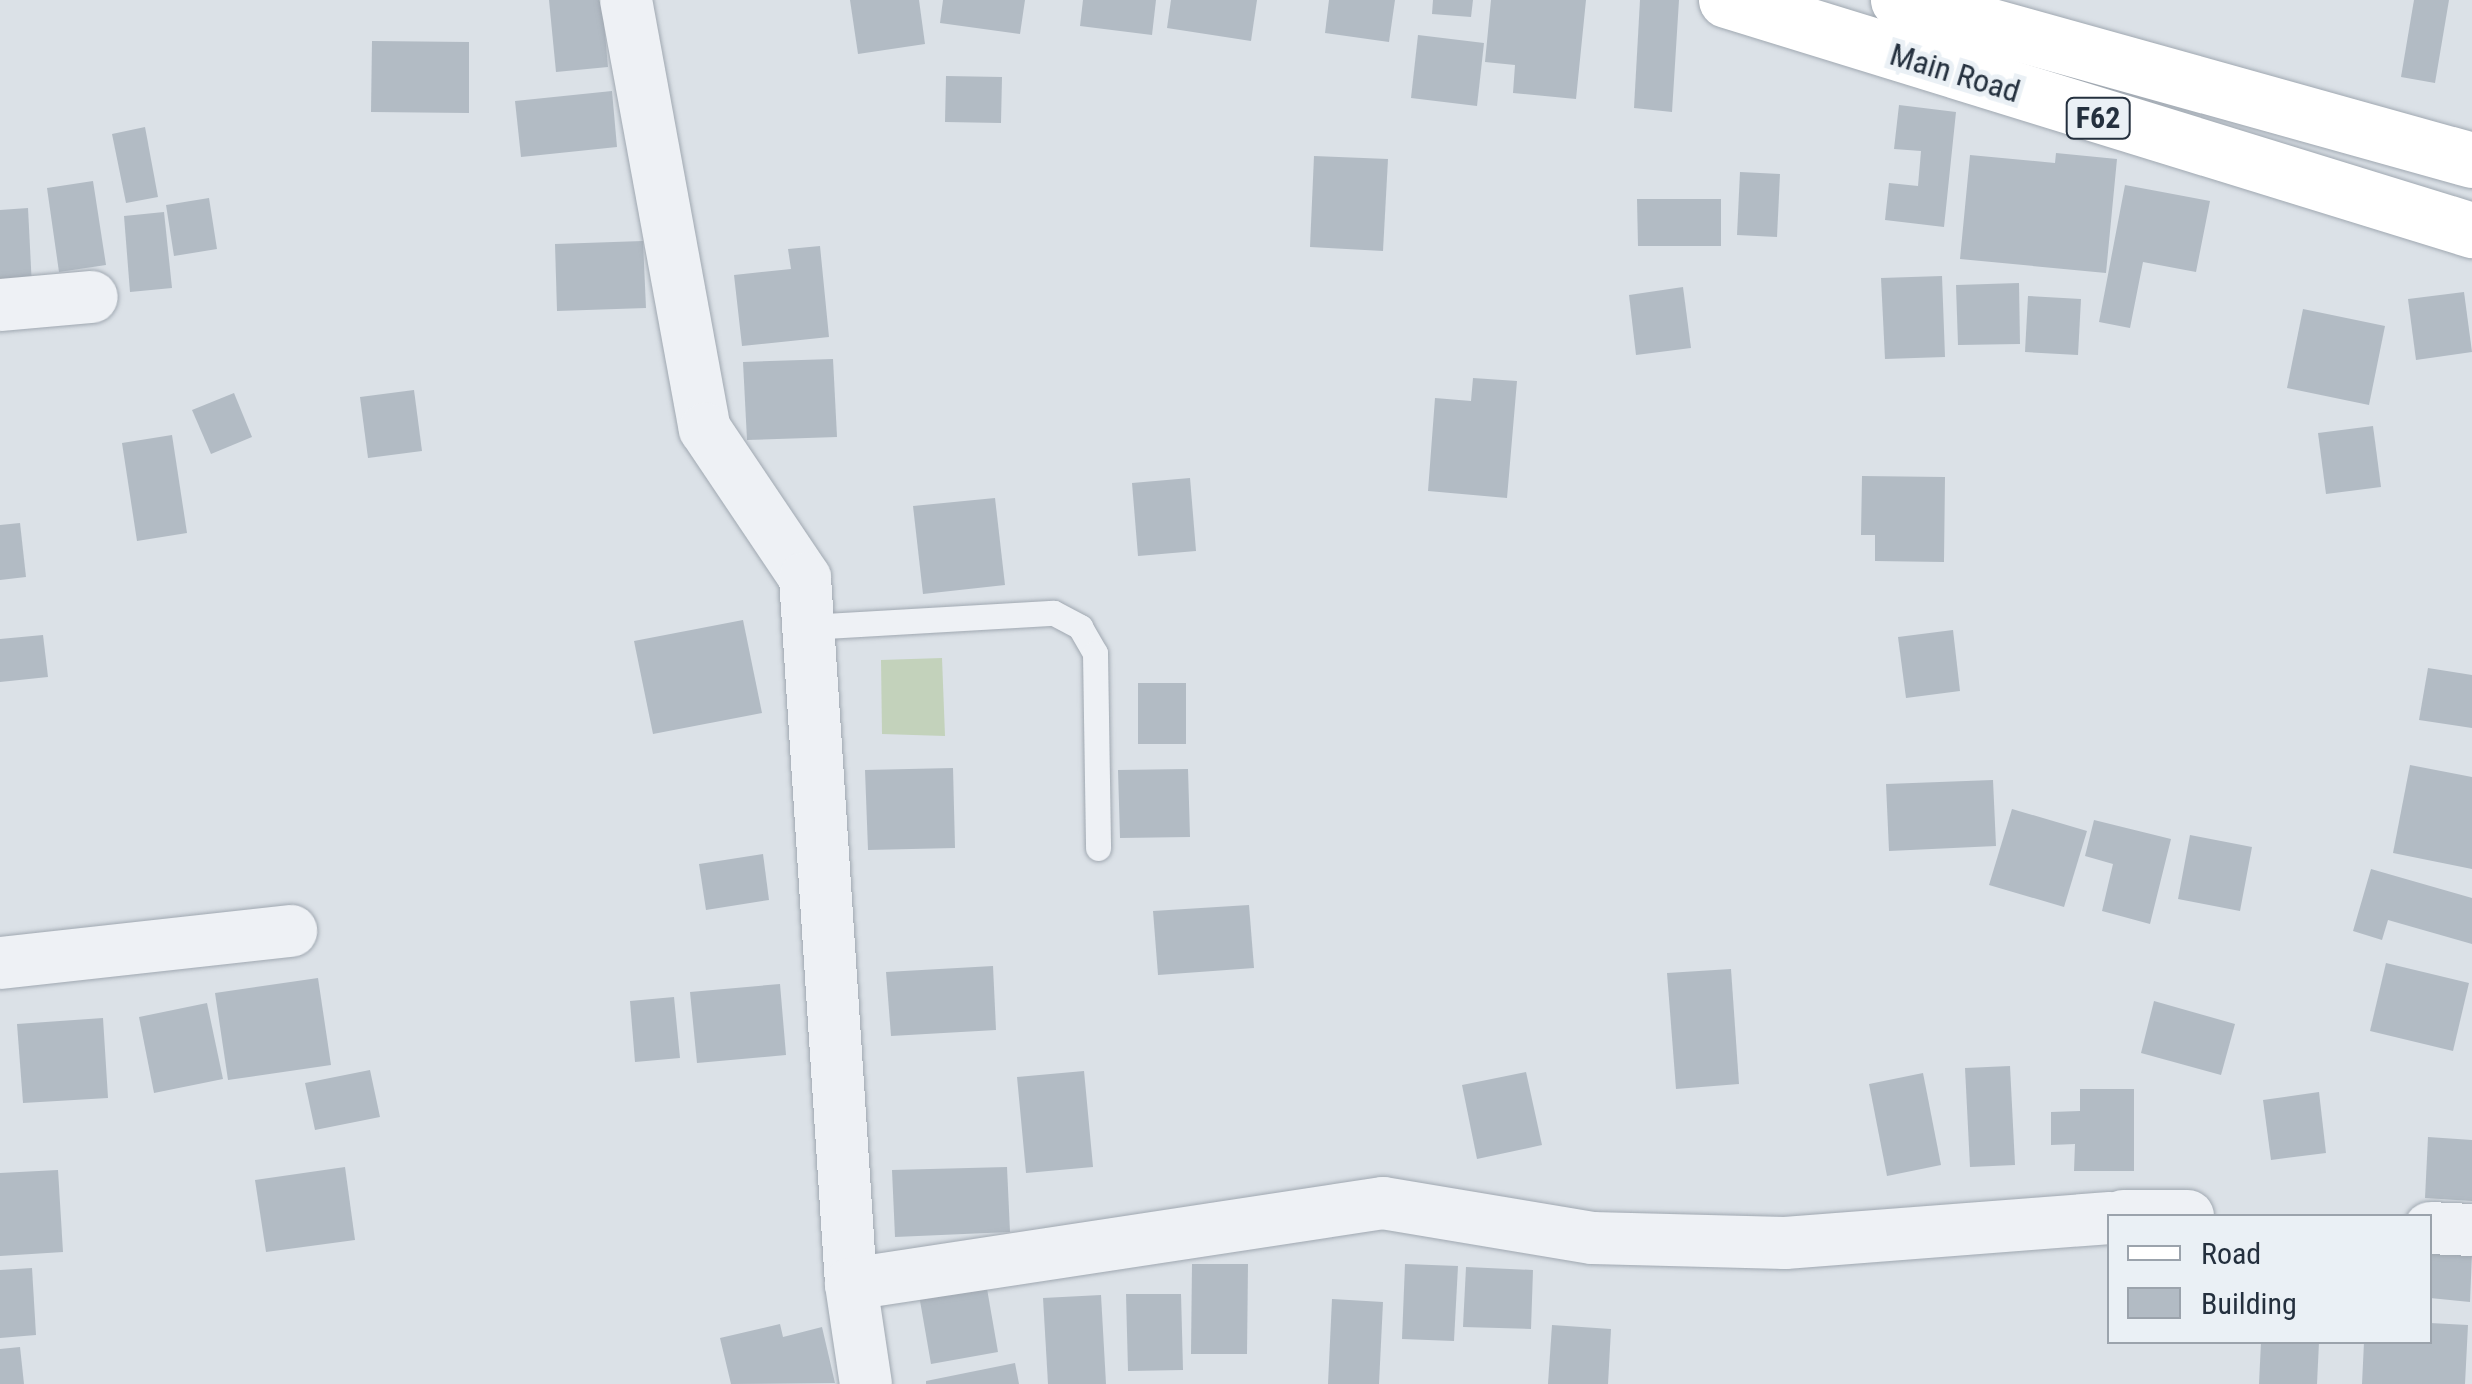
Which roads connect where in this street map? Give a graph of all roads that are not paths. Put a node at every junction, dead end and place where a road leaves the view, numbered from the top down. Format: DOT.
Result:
graph roads {
  1 [pos="626,0"];
  2 [pos="1726,0"];
  3 [pos="1906,1"];
  4 [pos="2472,160"];
  5 [pos="2472,230"];
  6 [pos="92,297"];
  7 [pos="0,305"];
  8 [pos="808,627"];
  9 [pos="1098,848"];
  10 [pos="291,931"];
  11 [pos="0,962"];
  12 [pos="2107,1218"];
  13 [pos="2432,1228"];
  14 [pos="2472,1230"];
  15 [pos="851,1284"];
  16 [pos="866,1384"];
  1 -- 8 [label="street"];
  2 -- 5 [label="main road, Main Road / F62"];
  3 -- 4 [label="main road, Main Road / F62"];
  6 -- 7 [label="street"];
  8 -- 9 [label="lane"];
  8 -- 15 [label="street"];
  10 -- 11 [label="street"];
  12 -- 15 [label="street"];
  13 -- 14 [label="street"];
  15 -- 16 [label="street"];
}
